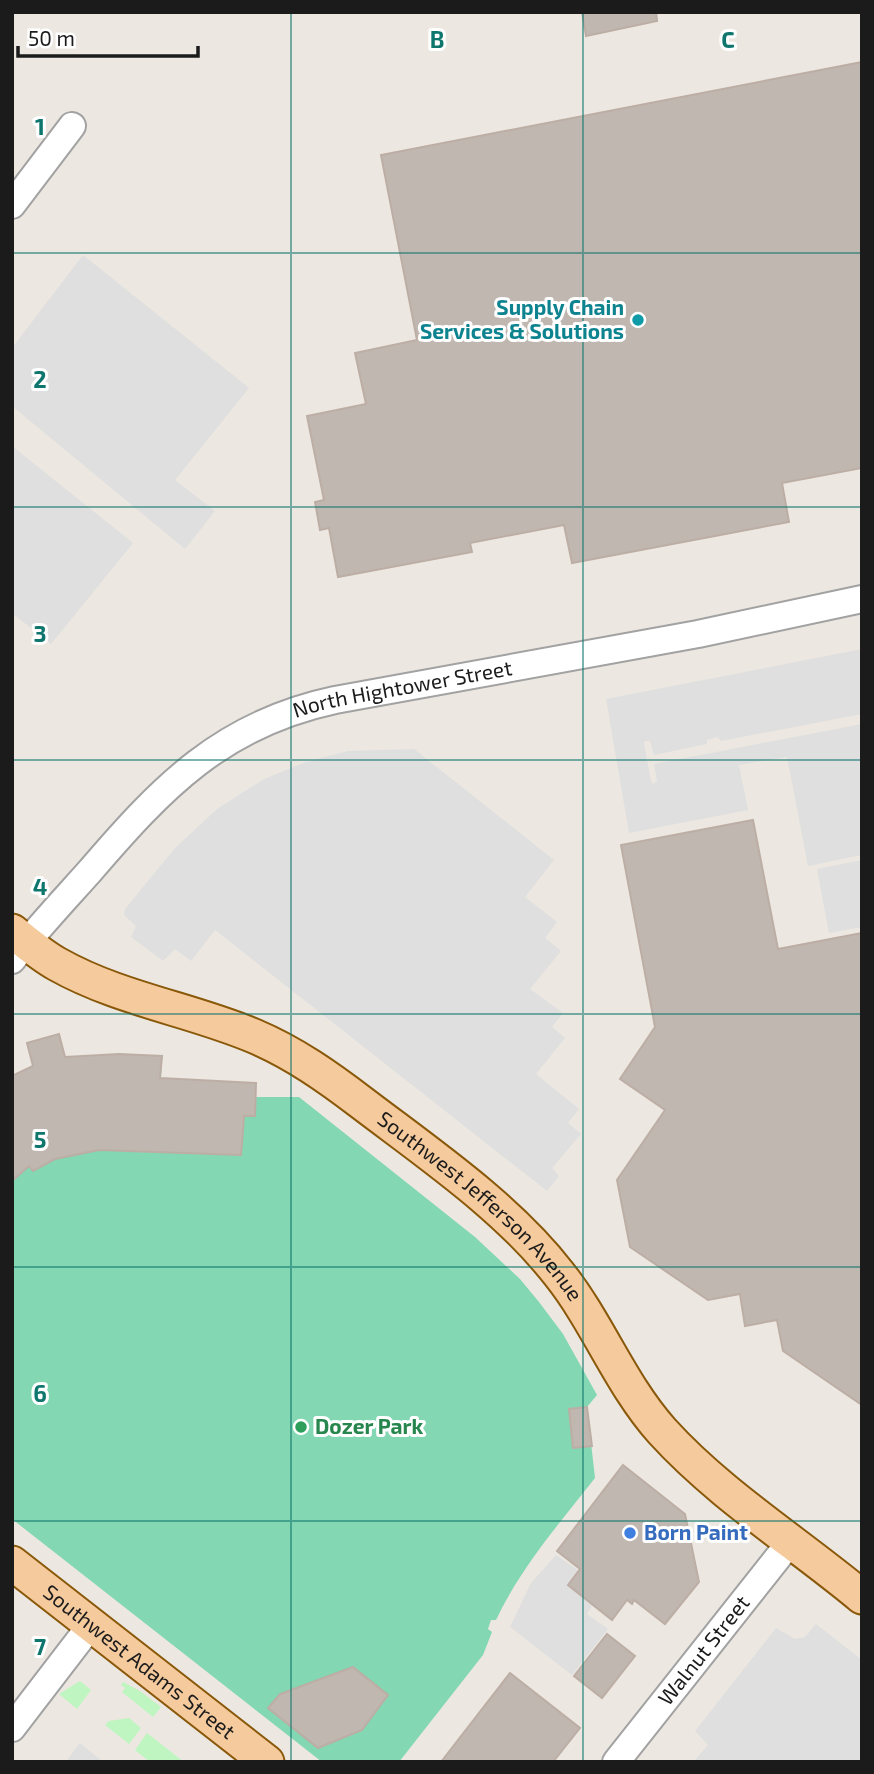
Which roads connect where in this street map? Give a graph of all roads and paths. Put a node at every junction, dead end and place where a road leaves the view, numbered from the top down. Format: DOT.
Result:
graph roads {
  1 [pos="72,126"];
  2 [pos="12,205"];
  3 [pos="862,599"];
  4 [pos="17,945"];
  5 [pos="791,1541"];
  6 [pos="12,1563"];
  7 [pos="862,1597"];
  8 [pos="91,1625"];
  9 [pos="12,1728"];
  10 [pos="267,1762"];
  11 [pos="616,1762"];
  1 -- 2 [label="street"];
  3 -- 4 [label="street, North Hightower Street"];
  4 -- 5 [label="main road, Southwest Jefferson Avenue"];
  5 -- 7 [label="main road, Southwest Jefferson Avenue"];
  5 -- 11 [label="street, Walnut Street"];
  6 -- 8 [label="main road, Southwest Adams Street"];
  8 -- 9 [label="street"];
  8 -- 10 [label="main road, Southwest Adams Street"];
}
